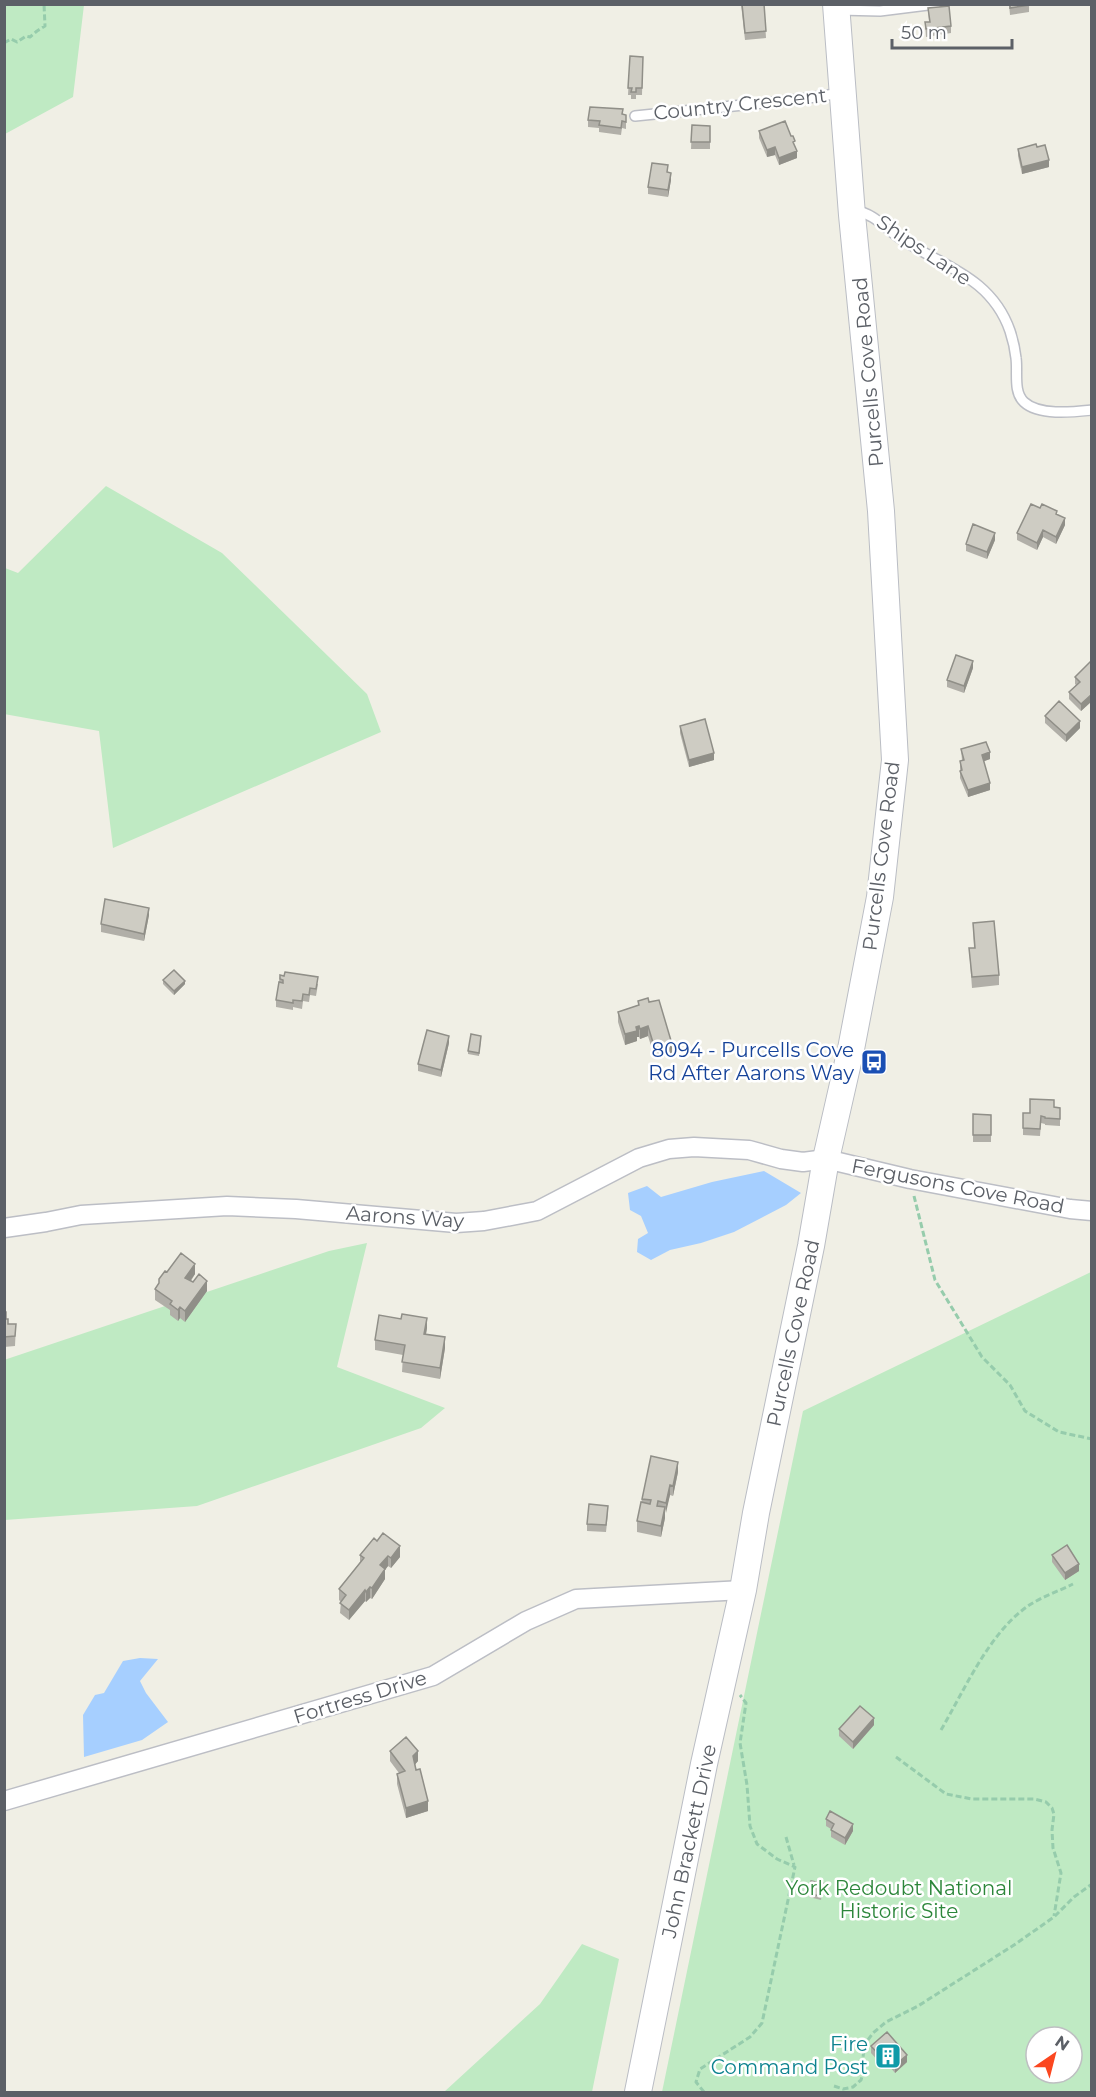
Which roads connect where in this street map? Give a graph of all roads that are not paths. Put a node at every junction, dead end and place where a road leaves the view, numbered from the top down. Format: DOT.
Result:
graph roads {
  1 [pos="936,4"];
  2 [pos="836,7"];
  3 [pos="844,92"];
  4 [pos="635,116"];
  5 [pos="852,209"];
  6 [pos="1092,410"];
  7 [pos="826,1159"];
  8 [pos="1092,1211"];
  9 [pos="4,1228"];
  10 [pos="743,1590"];
  11 [pos="4,1801"];
  12 [pos="638,2092"];
  1 -- 2 [label="lane"];
  2 -- 3 [label="main road, Purcells Cove Road"];
  3 -- 4 [label="lane, Country Crescent"];
  3 -- 5 [label="main road, Purcells Cove Road"];
  5 -- 6 [label="lane, Ships Lane"];
  5 -- 7 [label="main road, Purcells Cove Road"];
  7 -- 8 [label="street, Fergusons Cove Road"];
  7 -- 9 [label="street, Aarons Way"];
  7 -- 10 [label="main road, Purcells Cove Road"];
  10 -- 11 [label="street, Fortress Drive"];
  10 -- 12 [label="main road, John Brackett Drive"];
}
